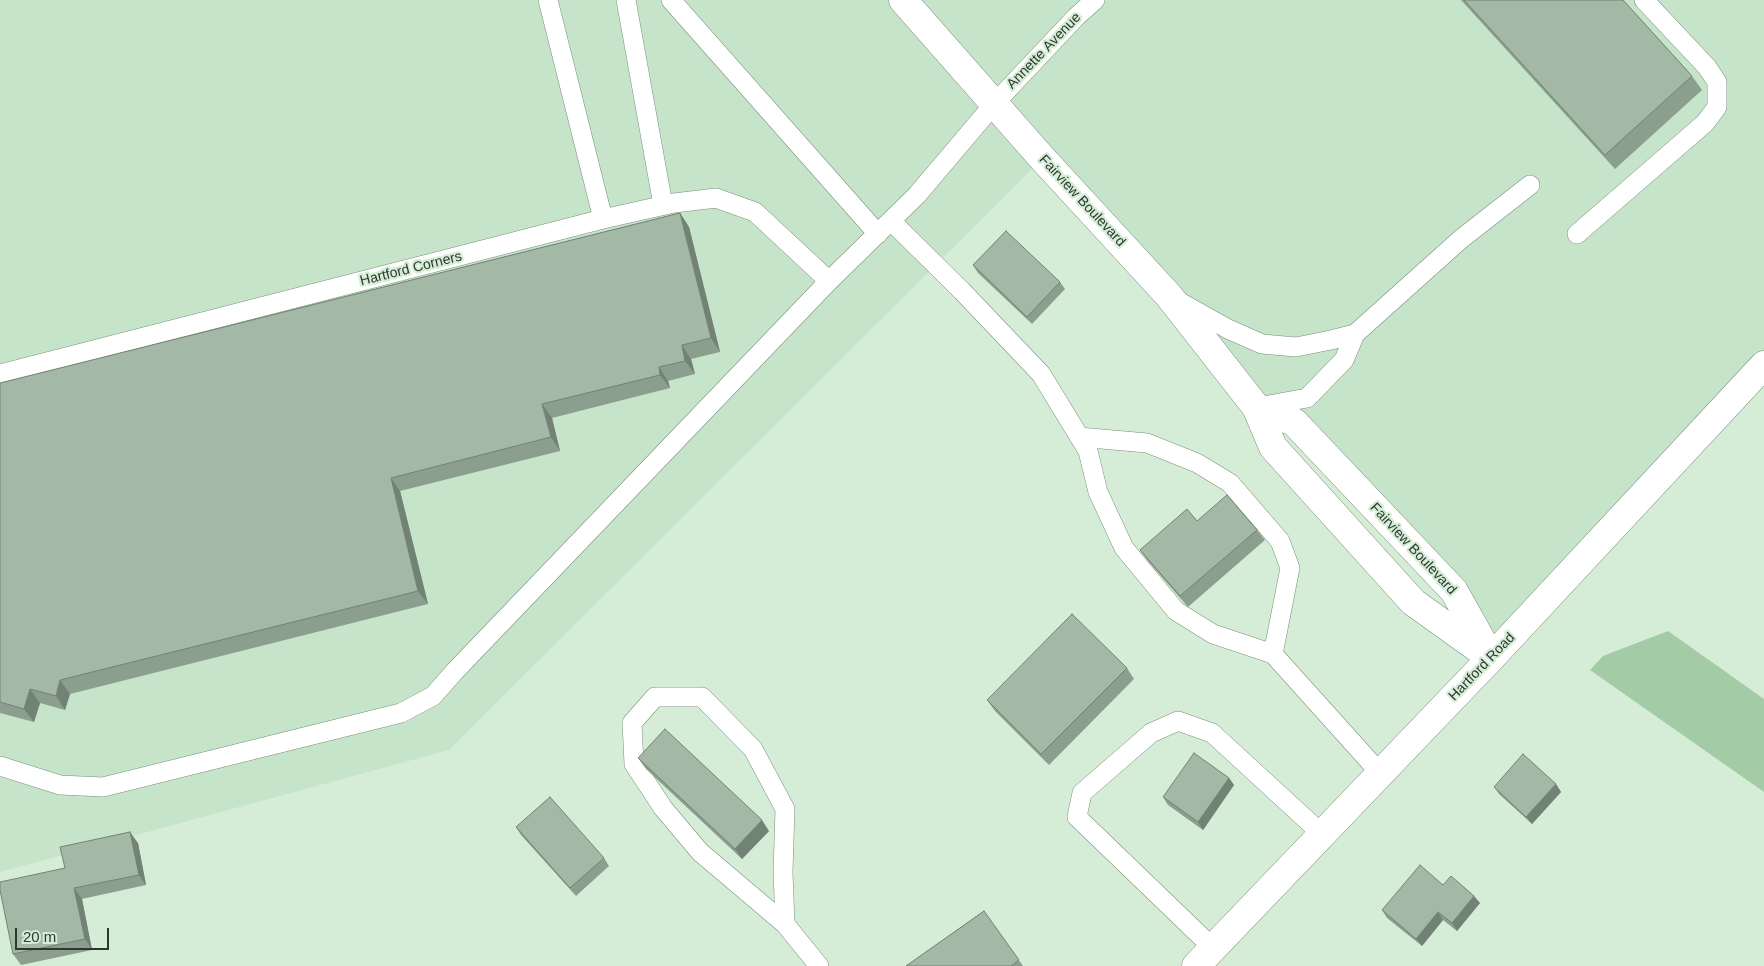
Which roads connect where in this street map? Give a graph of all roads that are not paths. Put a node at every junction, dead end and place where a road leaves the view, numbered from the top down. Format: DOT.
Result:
graph roads {
  1 [pos="548,0"];
  2 [pos="626,0"];
  3 [pos="672,0"];
  4 [pos="903,0"];
  5 [pos="1095,0"];
  6 [pos="1644,0"];
  7 [pos="994,104"];
  8 [pos="1530,185"];
  9 [pos="663,205"];
  10 [pos="603,219"];
  11 [pos="891,221"];
  12 [pos="878,234"];
  13 [pos="1577,234"];
  14 [pos="829,282"];
  15 [pos="1169,296"];
  16 [pos="1355,334"];
  17 [pos="1764,365"];
  18 [pos="0,374"];
  19 [pos="1256,407"];
  20 [pos="1079,437"];
  21 [pos="1272,654"];
  22 [pos="1492,658"];
  23 [pos="0,766"];
  24 [pos="1380,773"];
  25 [pos="1322,834"];
  26 [pos="785,924"];
  27 [pos="1204,957"];
  28 [pos="819,966"];
  1 -- 10 [label="lane"];
  2 -- 9 [label="lane"];
  3 -- 12 [label="lane"];
  4 -- 7 [label="street, Fairview Boulevard"];
  5 -- 7 [label="lane, Annette Avenue"];
  6 -- 13 [label="lane"];
  7 -- 11 [label="lane, Annette Avenue"];
  7 -- 15 [label="street, Fairview Boulevard"];
  8 -- 16 [label="lane"];
  9 -- 10 [label="lane, Hartford Corners"];
  9 -- 14 [label="lane, Hartford Corners"];
  10 -- 18 [label="lane, Hartford Corners"];
  11 -- 12 [label="lane, Annette Avenue"];
  11 -- 20 [label="lane"];
  12 -- 14 [label="lane, Annette Avenue"];
  14 -- 23 [label="lane, Annette Avenue"];
  15 -- 16 [label="lane"];
  15 -- 19 [label="street, Fairview Boulevard"];
  16 -- 19 [label="lane"];
  17 -- 22 [label="street, Hartford Road"];
  19 -- 22 [label="street, Fairview Boulevard"];
  19 -- 22 [label="street, Fairview Boulevard"];
  20 -- 21 [label="lane"];
  20 -- 21 [label="lane"];
  21 -- 24 [label="lane"];
  22 -- 24 [label="street, Hartford Road"];
  24 -- 25 [label="street, Hartford Road"];
  25 -- 27 [label="street, Hartford Road"];
  25 -- 27 [label="lane"];
  26 -- 26 [label="lane"];
  26 -- 28 [label="lane"];
}
